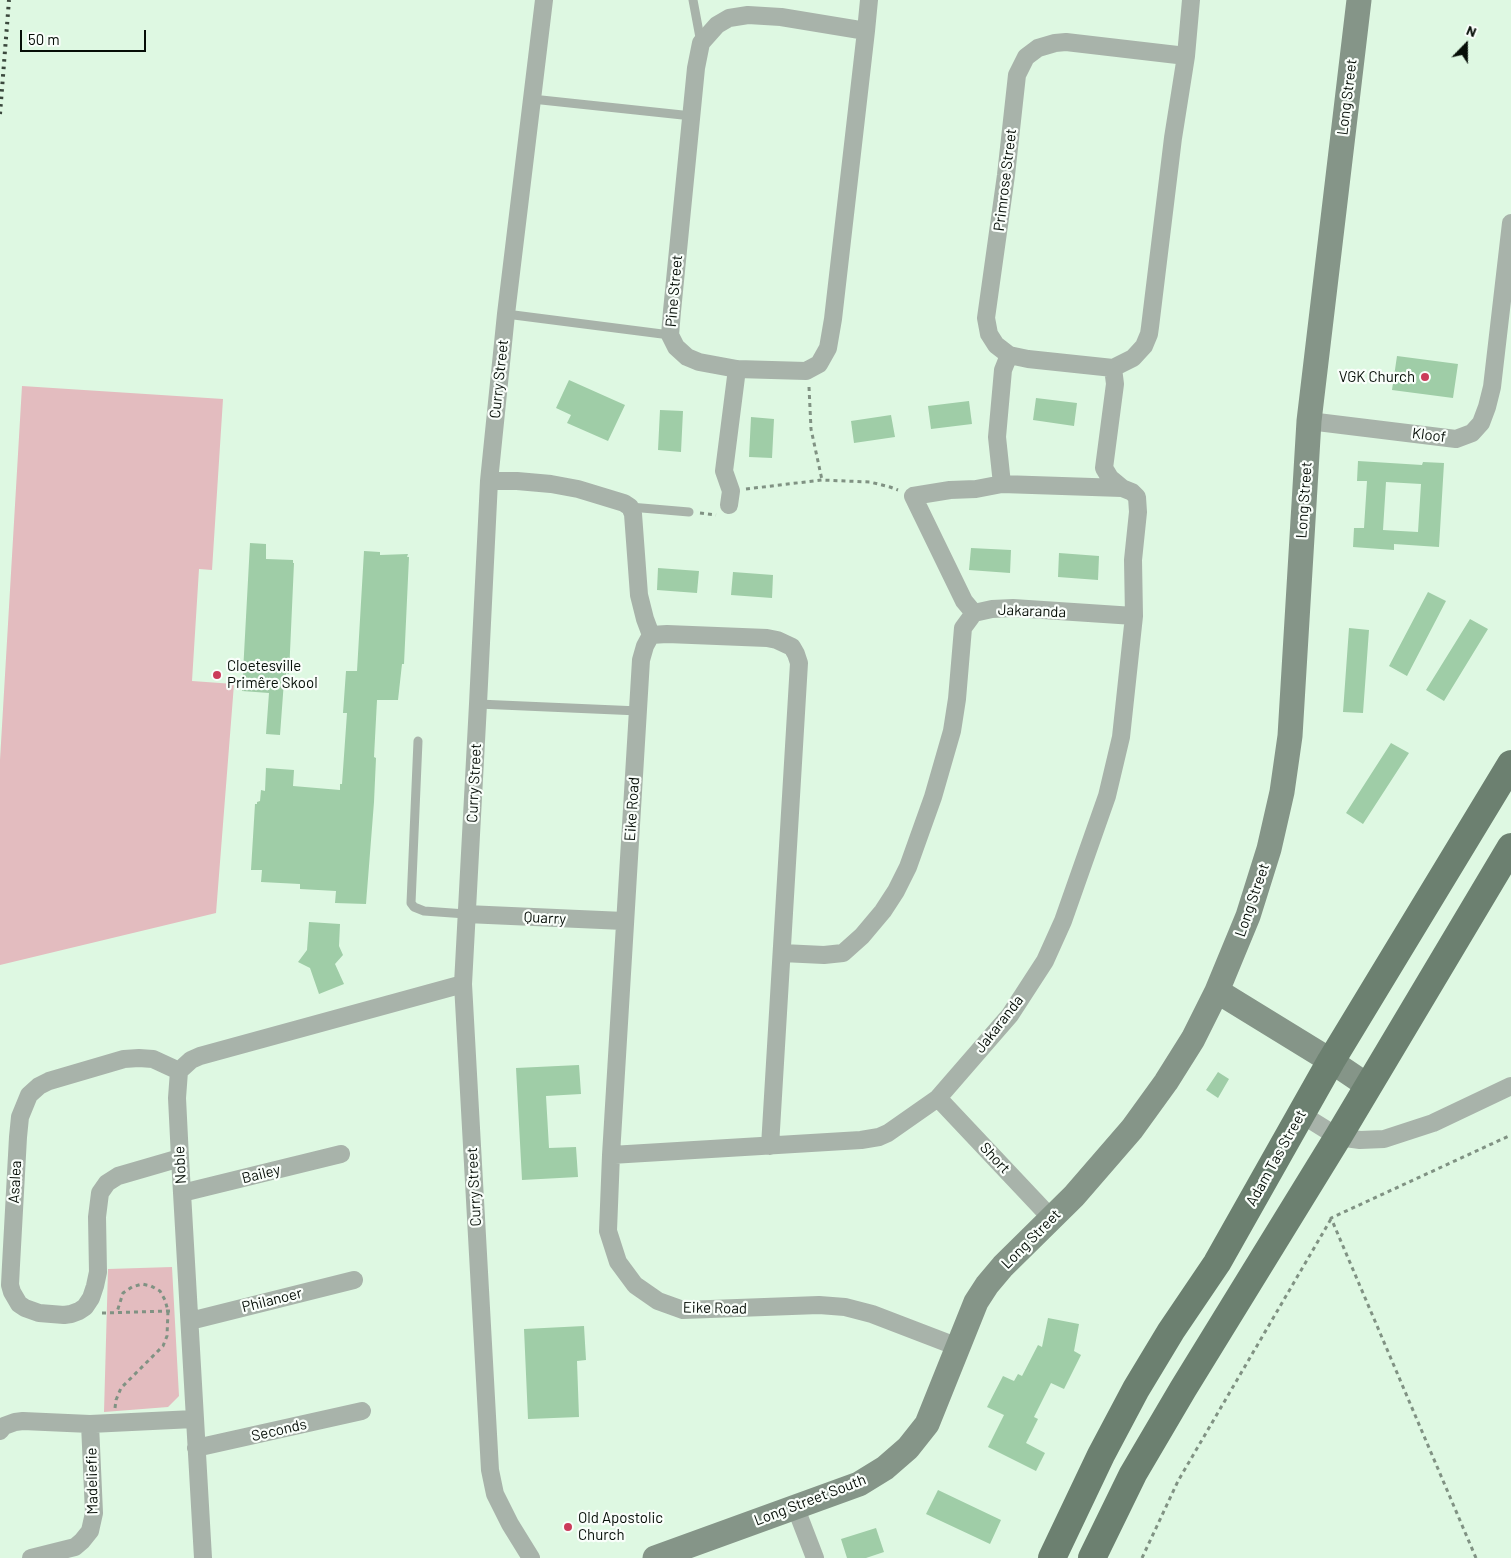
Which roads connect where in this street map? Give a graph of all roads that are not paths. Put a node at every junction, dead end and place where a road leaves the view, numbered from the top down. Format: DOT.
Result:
graph roads {
  1 [pos="544,0"];
  2 [pos="693,0"];
  3 [pos="869,0"];
  4 [pos="1191,0"];
  5 [pos="1359,0"];
  6 [pos="866,31"];
  7 [pos="701,43"];
  8 [pos="1186,56"];
  9 [pos="532,99"];
  10 [pos="692,116"];
  11 [pos="1511,223"];
  12 [pos="506,314"];
  13 [pos="670,335"];
  14 [pos="1009,355"];
  15 [pos="1502,364"];
  16 [pos="1114,368"];
  17 [pos="737,369"];
  18 [pos="1309,421"];
  19 [pos="489,481"];
  20 [pos="1002,484"];
  21 [pos="1122,488"];
  22 [pos="726,504"];
  23 [pos="630,507"];
  24 [pos="689,512"];
  25 [pos="974,612"];
  26 [pos="1134,616"];
  27 [pos="651,634"];
  28 [pos="478,704"];
  29 [pos="639,711"];
  30 [pos="418,742"];
  31 [pos="1511,764"];
  32 [pos="1511,846"];
  33 [pos="466,914"];
  34 [pos="624,921"];
  35 [pos="782,953"];
  36 [pos="463,984"];
  37 [pos="1217,991"];
  38 [pos="1331,1061"];
  39 [pos="179,1071"];
  40 [pos="1368,1086"];
  41 [pos="1511,1086"];
  42 [pos="938,1098"];
  43 [pos="1301,1114"];
  44 [pos="1338,1137"];
  45 [pos="770,1146"];
  46 [pos="341,1154"];
  47 [pos="611,1155"];
  48 [pos="180,1158"];
  49 [pos="182,1193"];
  50 [pos="1052,1219"];
  51 [pos="354,1280"];
  52 [pos="183,1315"];
  53 [pos="958,1347"];
  54 [pos="362,1411"];
  55 [pos="194,1419"];
  56 [pos="90,1424"];
  57 [pos="0,1431"];
  58 [pos="196,1448"];
  59 [pos="795,1506"];
  60 [pos="31,1558"];
  61 [pos="203,1558"];
  62 [pos="531,1558"];
  63 [pos="655,1558"];
  64 [pos="815,1558"];
  65 [pos="1052,1558"];
  66 [pos="1092,1558"];
  1 -- 9 [label="street, Curry Street"];
  2 -- 7 [label="lane"];
  3 -- 6 [label="street"];
  4 -- 8 [label="street"];
  5 -- 18 [label="street, Long Street"];
  6 -- 7 [label="street"];
  6 -- 17 [label="street, Pine Street"];
  7 -- 10 [label="street, Pine Street"];
  8 -- 14 [label="street, Primrose Street"];
  8 -- 16 [label="street"];
  9 -- 10 [label="lane"];
  9 -- 12 [label="street, Curry Street"];
  10 -- 13 [label="street, Pine Street"];
  11 -- 15 [label="street, Kloof"];
  12 -- 13 [label="lane"];
  12 -- 19 [label="street, Curry Street"];
  13 -- 17 [label="street, Pine Street"];
  14 -- 16 [label="street"];
  14 -- 20 [label="street"];
  15 -- 18 [label="street, Kloof"];
  16 -- 21 [label="street"];
  17 -- 22 [label="street"];
  18 -- 37 [label="street, Long Street"];
  19 -- 23 [label="street"];
  19 -- 28 [label="street, Curry Street"];
  20 -- 21 [label="street"];
  20 -- 25 [label="street"];
  21 -- 26 [label="street, Jakaranda"];
  23 -- 24 [label="lane"];
  23 -- 27 [label="street"];
  25 -- 26 [label="street, Jakaranda"];
  25 -- 35 [label="street"];
  26 -- 42 [label="street, Jakaranda"];
  27 -- 29 [label="street, Eike Road"];
  27 -- 35 [label="street"];
  28 -- 29 [label="lane"];
  28 -- 33 [label="street, Curry Street"];
  29 -- 34 [label="street, Eike Road"];
  30 -- 33 [label="lane"];
  31 -- 38 [label="main road, Adam Tas Street"];
  32 -- 40 [label="main road"];
  33 -- 34 [label="street, Quarry"];
  33 -- 36 [label="street, Curry Street"];
  34 -- 47 [label="street, Eike Road"];
  35 -- 45 [label="street"];
  36 -- 39 [label="street"];
  36 -- 62 [label="street, Curry Street"];
  37 -- 38 [label="street"];
  37 -- 50 [label="street, Long Street"];
  38 -- 40 [label="street"];
  38 -- 43 [label="main road, Adam Tas Street"];
  39 -- 48 [label="street, Noble"];
  39 -- 48 [label="street, Asalea"];
  40 -- 44 [label="main road"];
  41 -- 44 [label="street"];
  42 -- 45 [label="street, Jakaranda"];
  42 -- 50 [label="street, Short"];
  43 -- 44 [label="street"];
  43 -- 65 [label="main road, Adam Tas Street"];
  44 -- 66 [label="main road"];
  45 -- 47 [label="street, Jakaranda"];
  46 -- 49 [label="street, Bailey"];
  47 -- 53 [label="street, Eike Road"];
  48 -- 49 [label="street, Noble"];
  49 -- 52 [label="street, Noble"];
  50 -- 53 [label="street, Long Street"];
  51 -- 52 [label="street, Philanoer"];
  52 -- 55 [label="street, Noble"];
  53 -- 59 [label="street, Long Street South"];
  54 -- 58 [label="street, Seconds"];
  55 -- 56 [label="street"];
  55 -- 58 [label="street, Noble"];
  56 -- 57 [label="street"];
  56 -- 60 [label="street, Madeliefie"];
  58 -- 61 [label="street, Noble"];
  59 -- 63 [label="street, Long Street South"];
  59 -- 64 [label="street"];
}
